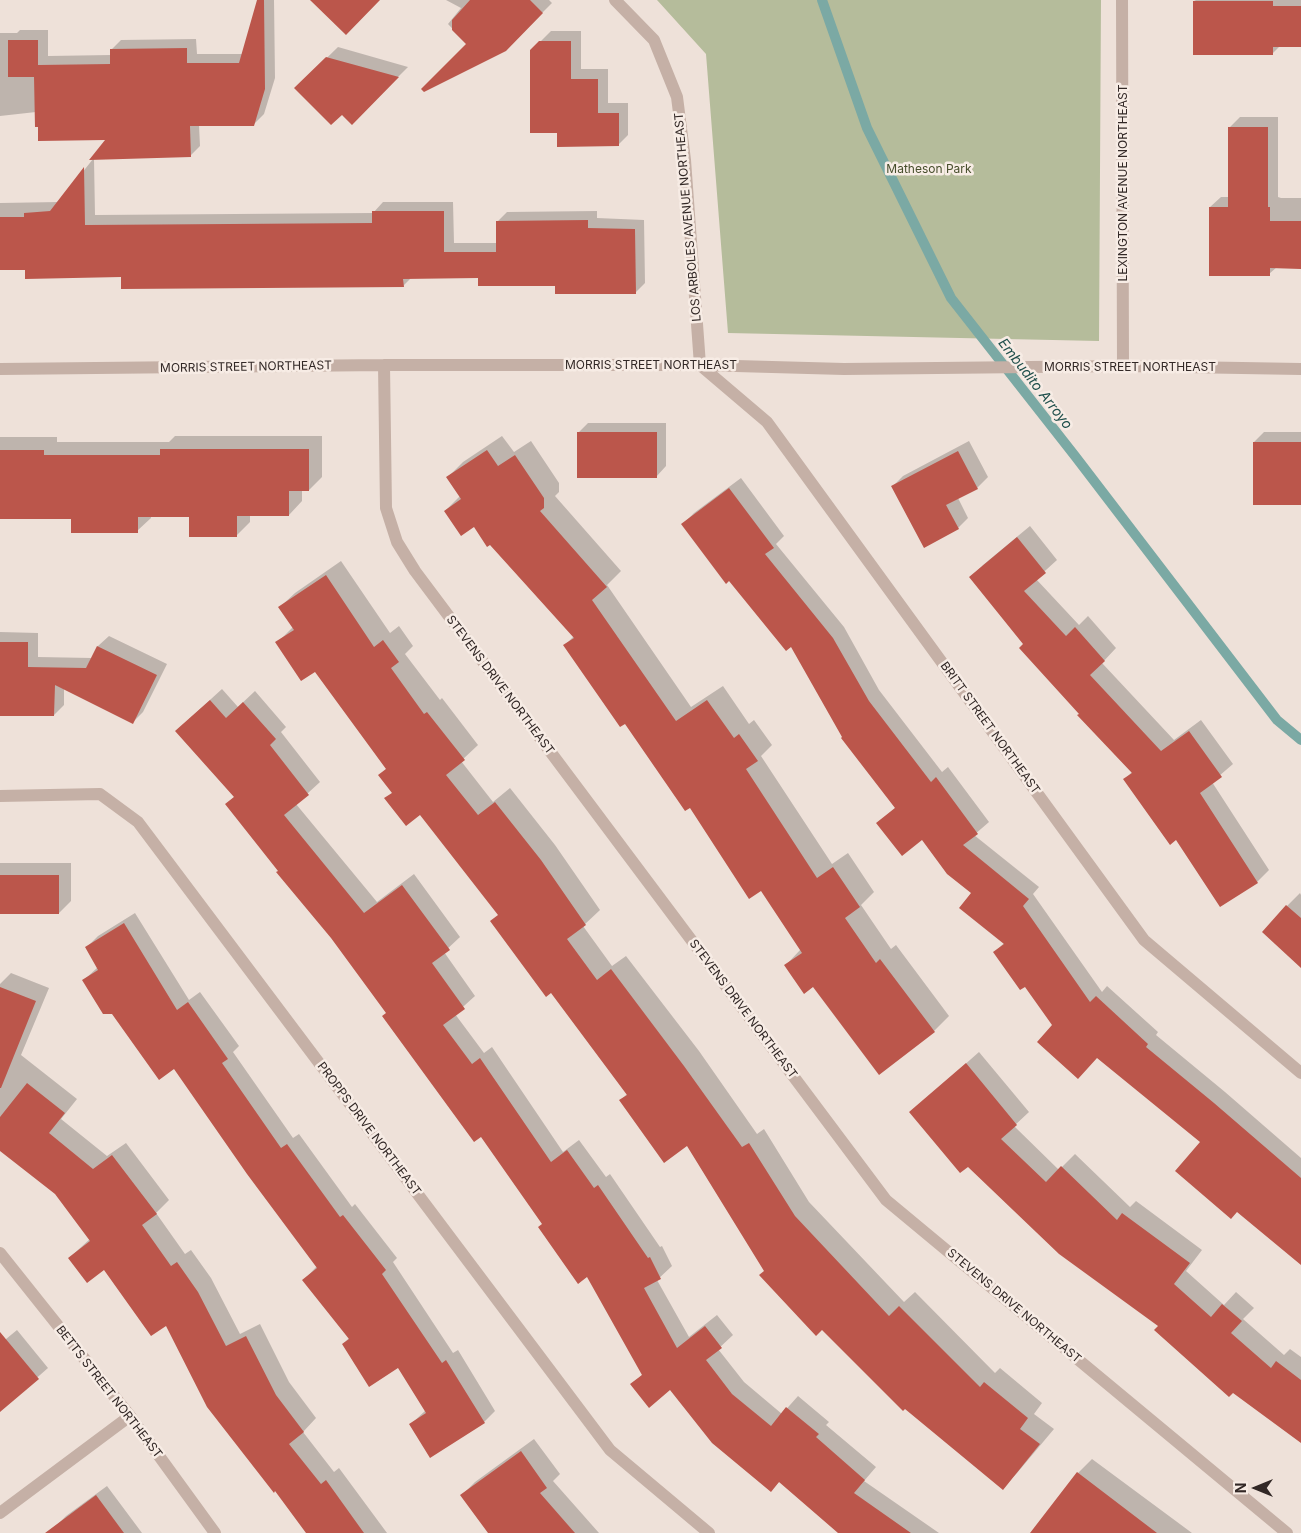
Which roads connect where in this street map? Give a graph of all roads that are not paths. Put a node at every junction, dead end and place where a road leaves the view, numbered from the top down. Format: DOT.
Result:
graph roads {
  1 [pos="615,0"];
  2 [pos="1122,0"];
  3 [pos="384,365"];
  4 [pos="700,365"];
  5 [pos="1123,366"];
  6 [pos="0,369"];
  7 [pos="1301,369"];
  8 [pos="0,796"];
  9 [pos="1301,1073"];
  10 [pos="0,1253"];
  11 [pos="130,1416"];
  12 [pos="0,1514"];
  13 [pos="215,1533"];
  14 [pos="709,1533"];
  15 [pos="1288,1533"];
  1 -- 4 [label="street, LOS ARBOLES AVENUE NORTHEAST"];
  2 -- 5 [label="street, LEXINGTON AVENUE NORTHEAST"];
  3 -- 4 [label="street, MORRIS STREET NORTHEAST"];
  3 -- 6 [label="street, MORRIS STREET NORTHEAST"];
  3 -- 15 [label="street, STEVENS DRIVE NORTHEAST"];
  4 -- 5 [label="street, MORRIS STREET NORTHEAST"];
  4 -- 9 [label="street, BRITT STREET NORTHEAST"];
  5 -- 7 [label="street, MORRIS STREET NORTHEAST"];
  8 -- 14 [label="street, PROPPS DRIVE NORTHEAST"];
  10 -- 11 [label="street, BETTS STREET NORTHEAST"];
  11 -- 12 [label="street"];
  11 -- 13 [label="street, BETTS STREET NORTHEAST"];
}
